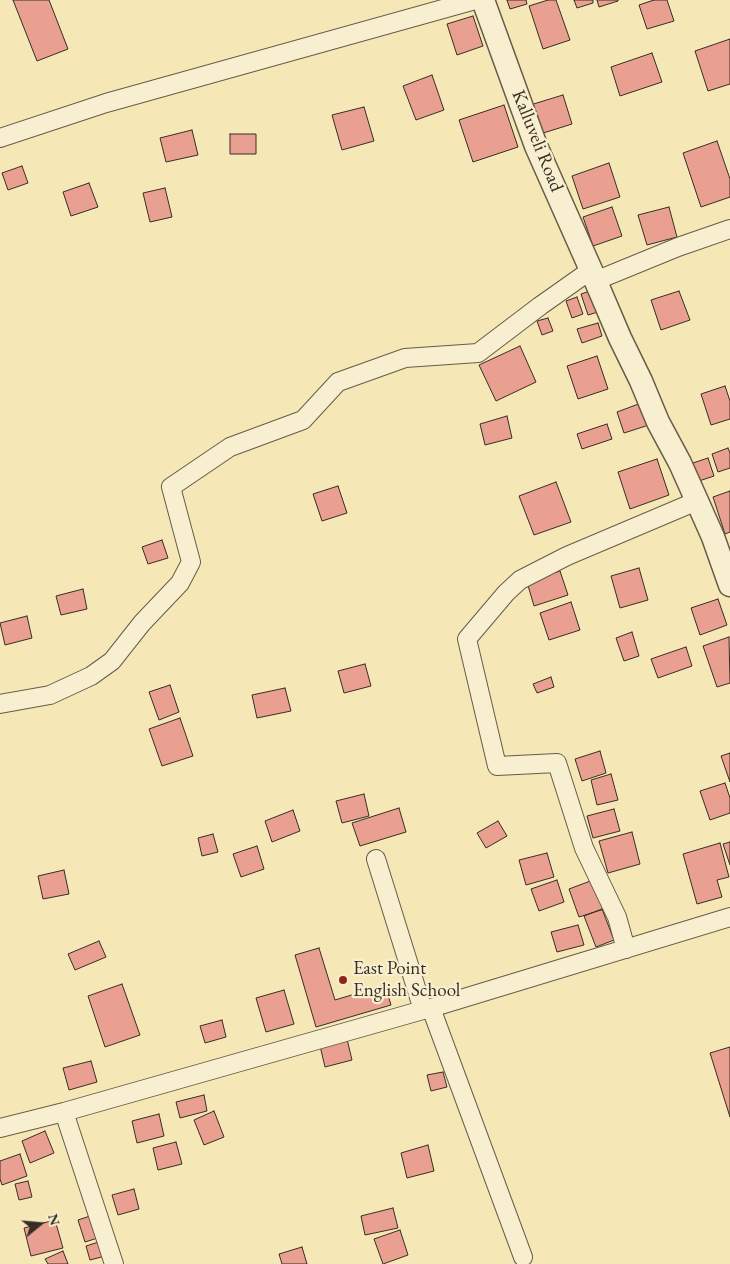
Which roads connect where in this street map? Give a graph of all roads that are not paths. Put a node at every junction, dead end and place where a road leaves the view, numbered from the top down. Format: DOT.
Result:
graph roads {
  1 [pos="475,0"];
  2 [pos="483,0"];
  3 [pos="0,138"];
  4 [pos="730,229"];
  5 [pos="593,275"];
  6 [pos="698,501"];
  7 [pos="730,585"];
  8 [pos="0,704"];
  9 [pos="376,859"];
  10 [pos="730,918"];
  11 [pos="626,949"];
  12 [pos="427,1009"];
  13 [pos="64,1112"];
  14 [pos="0,1128"];
  15 [pos="523,1257"];
  16 [pos="114,1264"];
  1 -- 3 [label="street"];
  2 -- 5 [label="street, Kalluveli Road"];
  4 -- 5 [label="street"];
  5 -- 6 [label="street, Kalluveli Road"];
  5 -- 8 [label="street"];
  6 -- 7 [label="street, Kalluveli Road"];
  6 -- 11 [label="street"];
  9 -- 12 [label="street"];
  10 -- 11 [label="street"];
  11 -- 12 [label="street"];
  12 -- 13 [label="street"];
  12 -- 15 [label="street"];
  13 -- 14 [label="street"];
  13 -- 16 [label="street"];
}
